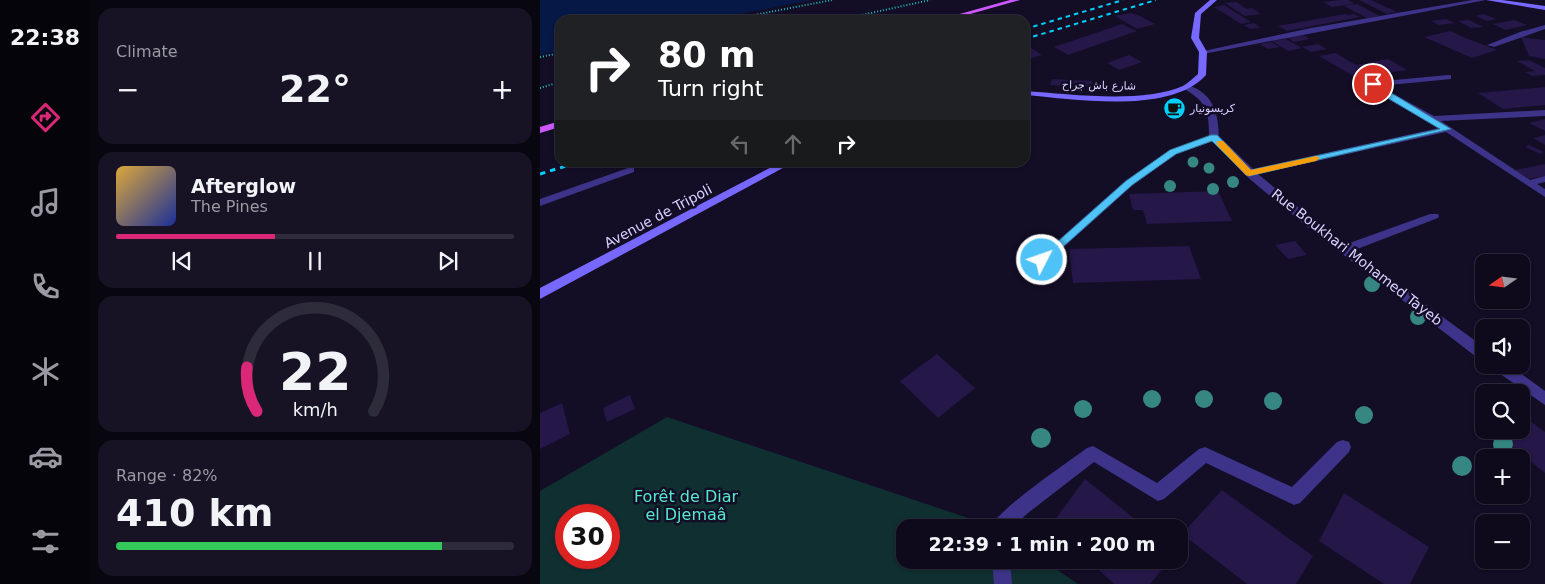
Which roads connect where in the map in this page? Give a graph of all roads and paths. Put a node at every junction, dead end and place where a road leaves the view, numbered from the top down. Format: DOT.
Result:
graph roads {
  1 [pos="832,0"];
  2 [pos="930,0"];
  3 [pos="1017,0"];
  4 [pos="1214,0"];
  5 [pos="1483,0"];
  6 [pos="1489,0"];
  7 [pos="1545,8"];
  8 [pos="754,15"];
  9 [pos="861,15"];
  10 [pos="961,15"];
  11 [pos="1545,27"];
  12 [pos="1491,45"];
  13 [pos="1203,52"];
  14 [pos="555,53"];
  15 [pos="540,57"];
  16 [pos="1448,77"];
  17 [pos="555,84"];
  18 [pos="1187,87"];
  19 [pos="540,88"];
  20 [pos="1030,93"];
  21 [pos="1545,113"];
  22 [pos="1432,119"];
  23 [pos="555,126"];
  24 [pos="1447,129"];
  25 [pos="540,130"];
  26 [pos="1214,137"];
  27 [pos="780,167"];
  28 [pos="631,170"];
  29 [pos="1249,173"];
  30 [pos="1545,179"];
  31 [pos="1529,184"];
  32 [pos="1545,194"];
  33 [pos="540,203"];
  34 [pos="1434,216"];
  35 [pos="1343,250"];
  36 [pos="1042,260"];
  37 [pos="540,294"];
  38 [pos="1475,348"];
  39 [pos="1510,374"];
  40 [pos="1545,400"];
  41 [pos="1343,447"];
  42 [pos="1009,519"];
  43 [pos="1002,569"];
  44 [pos="1003,584"];
  1 -- 8 [label="path"];
  2 -- 9 [label="path"];
  3 -- 10 [label="main road"];
  4 -- 13 [label="main road"];
  5 -- 13 [label="street"];
  6 -- 7 [label="main road"];
  11 -- 12 [label="street"];
  13 -- 18 [label="main road"];
  14 -- 15 [label="path"];
  16 -- 22 [label="street"];
  17 -- 19 [label="path"];
  18 -- 20 [label="main road, شارع باش جراح"];
  18 -- 26 [label="street"];
  21 -- 22 [label="street"];
  22 -- 24 [label="street"];
  23 -- 25 [label="main road"];
  24 -- 29 [label="street"];
  24 -- 31 [label="street"];
  26 -- 29 [label="street, Rue Boukhari Mohamed Tayeb"];
  26 -- 36 [label="street"];
  27 -- 37 [label="main road, Avenue de Tripoli"];
  28 -- 33 [label="street"];
  29 -- 35 [label="street, Rue Boukhari Mohamed Tayeb"];
  30 -- 31 [label="street"];
  31 -- 32 [label="street"];
  34 -- 35 [label="street"];
  35 -- 38 [label="street, Rue Boukhari Mohamed Tayeb"];
  39 -- 40 [label="street"];
  41 -- 42 [label="street"];
  43 -- 44 [label="street"];
}
